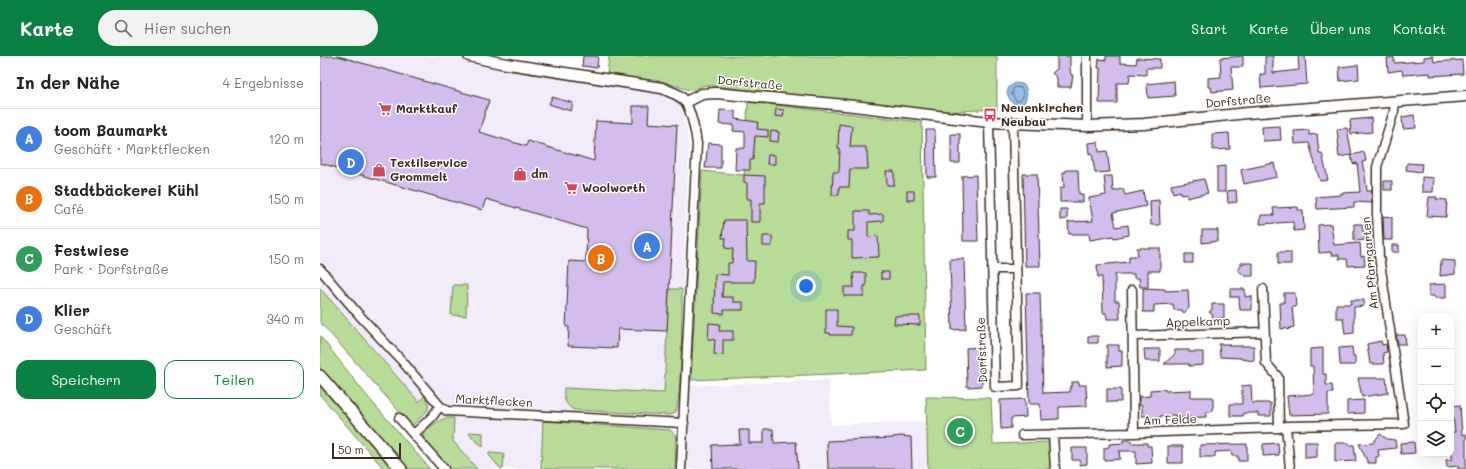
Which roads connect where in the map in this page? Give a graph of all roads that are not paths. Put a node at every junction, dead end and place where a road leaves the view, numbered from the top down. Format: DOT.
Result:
graph roads {
  1 [pos="469,56"];
  2 [pos="1088,56"];
  3 [pos="1466,96"];
  4 [pos="686,102"];
  5 [pos="1395,102"];
  6 [pos="989,122"];
  7 [pos="1013,124"];
  8 [pos="1087,126"];
  9 [pos="320,268"];
  10 [pos="1016,269"];
  11 [pos="992,270"];
  12 [pos="1264,289"];
  13 [pos="1132,290"];
  14 [pos="1264,332"];
  15 [pos="1133,336"];
  16 [pos="320,376"];
  17 [pos="440,406"];
  18 [pos="399,418"];
  19 [pos="684,423"];
  20 [pos="1404,424"];
  21 [pos="1283,427"];
  22 [pos="1134,433"];
  23 [pos="414,434"];
  24 [pos="1053,434"];
  25 [pos="1022,435"];
  26 [pos="401,469"];
  27 [pos="444,469"];
  28 [pos="681,469"];
  29 [pos="1055,469"];
  30 [pos="1290,469"];
  1 -- 4 [label="street"];
  2 -- 8 [label="street"];
  3 -- 5 [label="street, Dorfstraße"];
  4 -- 6 [label="street, Dorfstraße"];
  4 -- 19 [label="street"];
  5 -- 8 [label="street, Dorfstraße"];
  5 -- 20 [label="street, Am Pfarrgarten"];
  6 -- 7 [label="street, Dorfstraße"];
  6 -- 11 [label="street, Dorfstraße"];
  7 -- 8 [label="street, Dorfstraße"];
  7 -- 10 [label="street, Dorfstraße"];
  9 -- 17 [label="street, Marktflecken"];
  10 -- 11 [label="street"];
  10 -- 11 [label="street, Dorfstraße"];
  12 -- 14 [label="street"];
  13 -- 15 [label="street"];
  14 -- 15 [label="street, Appelkamp"];
  14 -- 21 [label="street"];
  15 -- 22 [label="street"];
  16 -- 26 [label="main road"];
  17 -- 19 [label="street, Marktflecken"];
  17 -- 23 [label="street"];
  18 -- 23 [label="street"];
  19 -- 28 [label="street"];
  20 -- 21 [label="street, Am Felde"];
  21 -- 22 [label="street, Am Felde"];
  21 -- 30 [label="street"];
  22 -- 24 [label="street, Am Felde"];
  23 -- 27 [label="street"];
  24 -- 25 [label="street, Am Felde"];
  24 -- 29 [label="street"];
}
